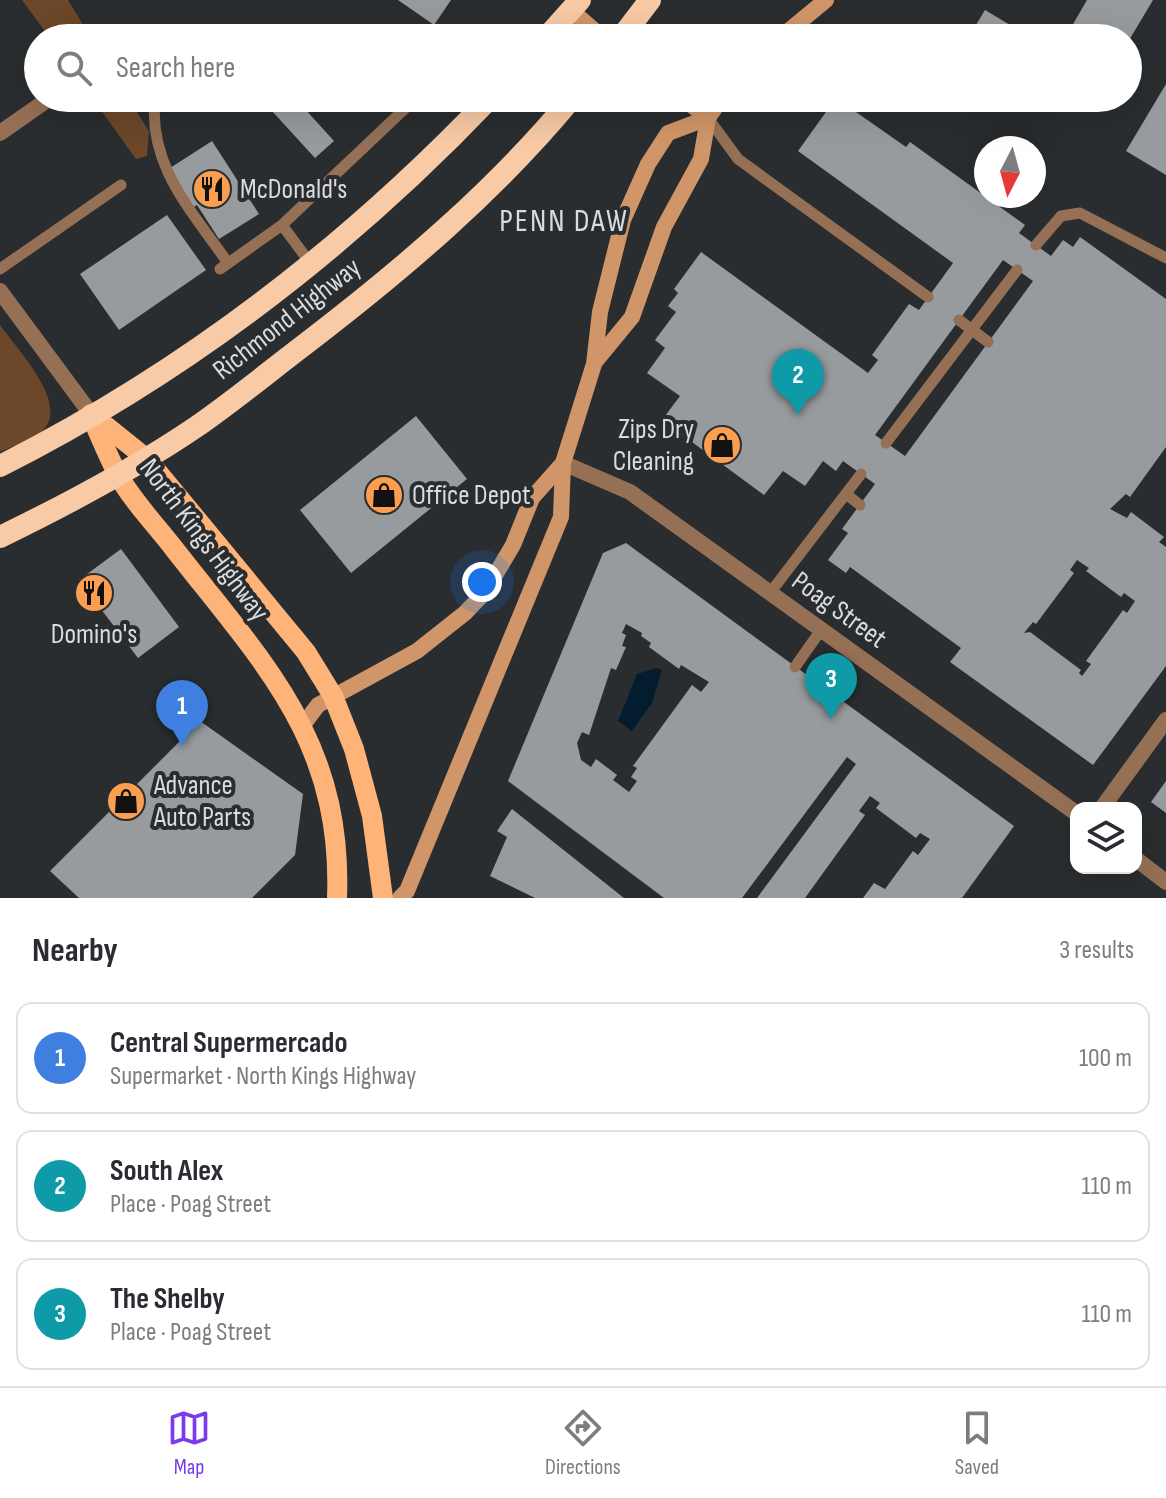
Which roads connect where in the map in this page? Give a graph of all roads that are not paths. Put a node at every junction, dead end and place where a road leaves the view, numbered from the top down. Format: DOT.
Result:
graph roads {
  1 [pos="650,0"];
  2 [pos="826,0"];
  3 [pos="571,3"];
  4 [pos="556,24"];
  5 [pos="590,24"];
  6 [pos="632,24"];
  7 [pos="797,24"];
  8 [pos="30,112"];
  9 [pos="154,112"];
  10 [pos="401,112"];
  11 [pos="476,112"];
  12 [pos="559,112"];
  13 [pos="700,112"];
  14 [pos="712,112"];
  15 [pos="708,118"];
  16 [pos="0,133"];
  17 [pos="121,185"];
  18 [pos="282,225"];
  19 [pos="1036,245"];
  20 [pos="1166,258"];
  21 [pos="311,264"];
  22 [pos="0,269"];
  23 [pos="1017,270"];
  24 [pos="1,293"];
  25 [pos="928,297"];
  26 [pos="959,320"];
  27 [pos="973,330"];
  28 [pos="988,342"];
  29 [pos="594,364"];
  30 [pos="91,414"];
  31 [pos="886,443"];
  32 [pos="147,459"];
  33 [pos="563,463"];
  34 [pos="0,466"];
  35 [pos="861,474"];
  36 [pos="118,476"];
  37 [pos="846,494"];
  38 [pos="860,505"];
  39 [pos="0,537"];
  40 [pos="770,593"];
  41 [pos="821,630"];
  42 [pos="795,667"];
  43 [pos="333,696"];
  44 [pos="1166,720"];
  45 [pos="303,725"];
  46 [pos="1106,802"];
  47 [pos="1070,809"];
  48 [pos="1142,864"];
  49 [pos="1166,882"];
  50 [pos="337,898"];
  51 [pos="383,898"];
  52 [pos="400,898"];
  1 -- 6 [label="highway"];
  2 -- 7 [label="main road"];
  3 -- 4 [label="highway"];
  3 -- 5 [label="main road"];
  8 -- 16 [label="street"];
  9 -- 18 [label="lane"];
  10 -- 18 [label="lane"];
  11 -- 21 [label="highway, Richmond Highway"];
  12 -- 32 [label="highway, Richmond Highway"];
  13 -- 15 [label="main road"];
  14 -- 15 [label="main road"];
  15 -- 25 [label="lane"];
  15 -- 29 [label="main road"];
  15 -- 29 [label="main road"];
  17 -- 22 [label="lane"];
  18 -- 21 [label="lane"];
  19 -- 20 [label="lane"];
  21 -- 30 [label="highway, Richmond Highway"];
  23 -- 27 [label="lane"];
  24 -- 30 [label="street"];
  26 -- 27 [label="lane"];
  27 -- 28 [label="lane"];
  27 -- 31 [label="lane"];
  29 -- 33 [label="main road"];
  30 -- 32 [label="main road, North Kings Highway"];
  30 -- 34 [label="highway, Richmond Highway"];
  30 -- 36 [label="main road, North Kings Highway"];
  32 -- 36 [label="highway, Richmond Highway"];
  32 -- 43 [label="main road, North Kings Highway"];
  33 -- 40 [label="street, Poag Street"];
  33 -- 43 [label="main road"];
  33 -- 52 [label="main road"];
  35 -- 37 [label="lane"];
  36 -- 39 [label="highway, Richmond Highway"];
  36 -- 45 [label="main road, North Kings Highway"];
  37 -- 38 [label="lane"];
  37 -- 40 [label="lane"];
  40 -- 41 [label="street, Poag Street"];
  41 -- 42 [label="lane"];
  41 -- 47 [label="street, Poag Street"];
  43 -- 45 [label="main road"];
  43 -- 51 [label="main road, North Kings Highway"];
  44 -- 46 [label="street"];
  45 -- 50 [label="main road, North Kings Highway"];
  48 -- 49 [label="street"];
}
